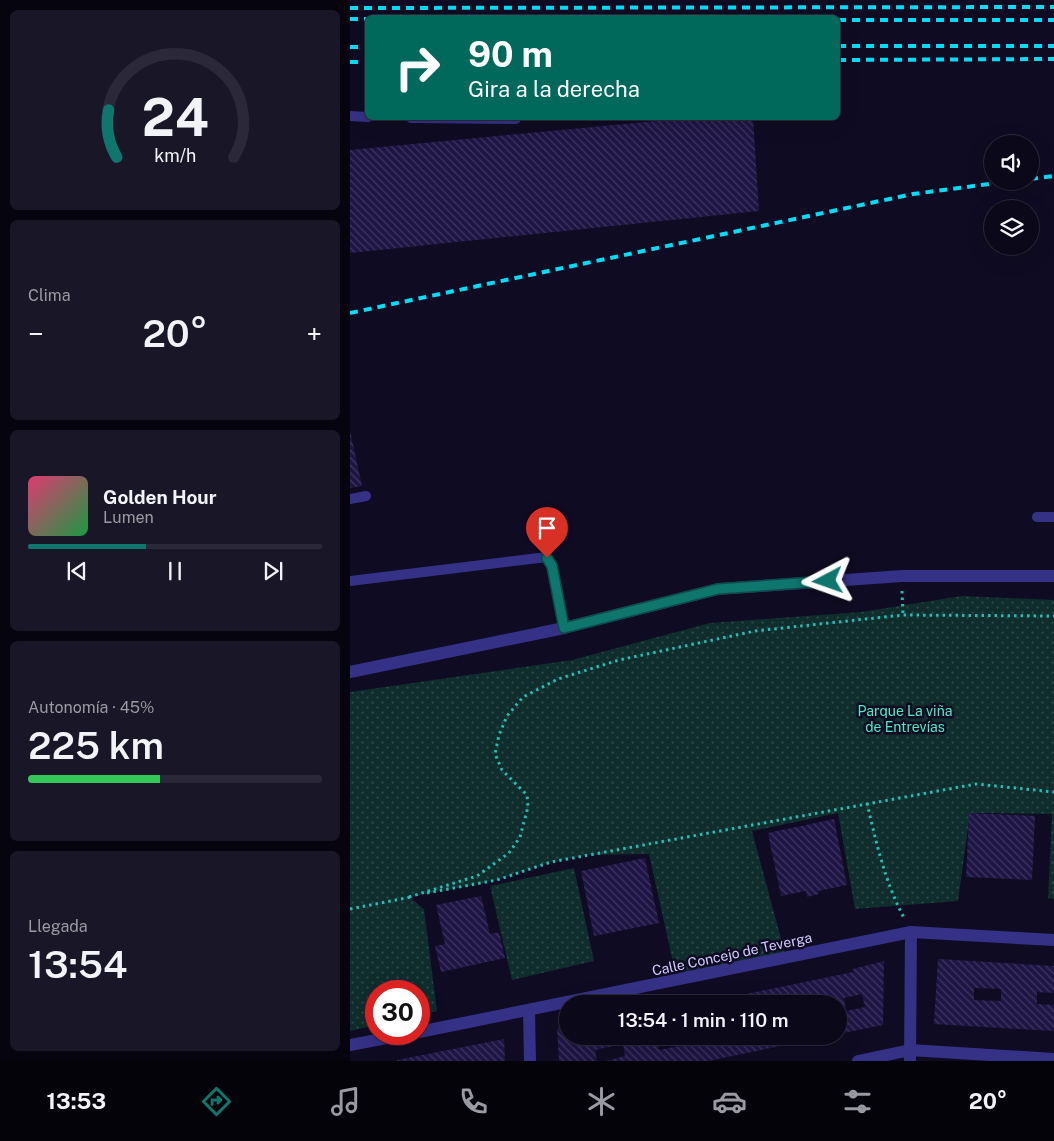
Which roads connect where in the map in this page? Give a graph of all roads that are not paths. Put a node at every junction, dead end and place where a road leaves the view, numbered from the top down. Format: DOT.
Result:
graph roads {
  1 [pos="350,116"];
  2 [pos="365,117"];
  3 [pos="366,496"];
  4 [pos="350,499"];
  5 [pos="1037,517"];
  6 [pos="1054,517"];
  7 [pos="1054,576"];
  8 [pos="350,581"];
  9 [pos="564,628"];
  10 [pos="350,672"];
  11 [pos="911,932"];
  12 [pos="1054,940"];
  13 [pos="528,1011"];
  14 [pos="430,1030"];
  15 [pos="365,1042"];
  16 [pos="350,1045"];
  17 [pos="910,1056"];
  18 [pos="1054,1059"];
  19 [pos="530,1061"];
  20 [pos="858,1061"];
  1 -- 2 [label="lane"];
  3 -- 4 [label="lane"];
  5 -- 6 [label="lane"];
  7 -- 9 [label="street"];
  8 -- 9 [label="lane"];
  9 -- 10 [label="street"];
  11 -- 12 [label="street, Calle Concejo de Teverga"];
  11 -- 13 [label="street, Calle Concejo de Teverga"];
  11 -- 17 [label="street"];
  13 -- 14 [label="street, Calle Concejo de Teverga"];
  13 -- 19 [label="street"];
  15 -- 16 [label="street"];
  17 -- 18 [label="street"];
  17 -- 20 [label="street"];
}
